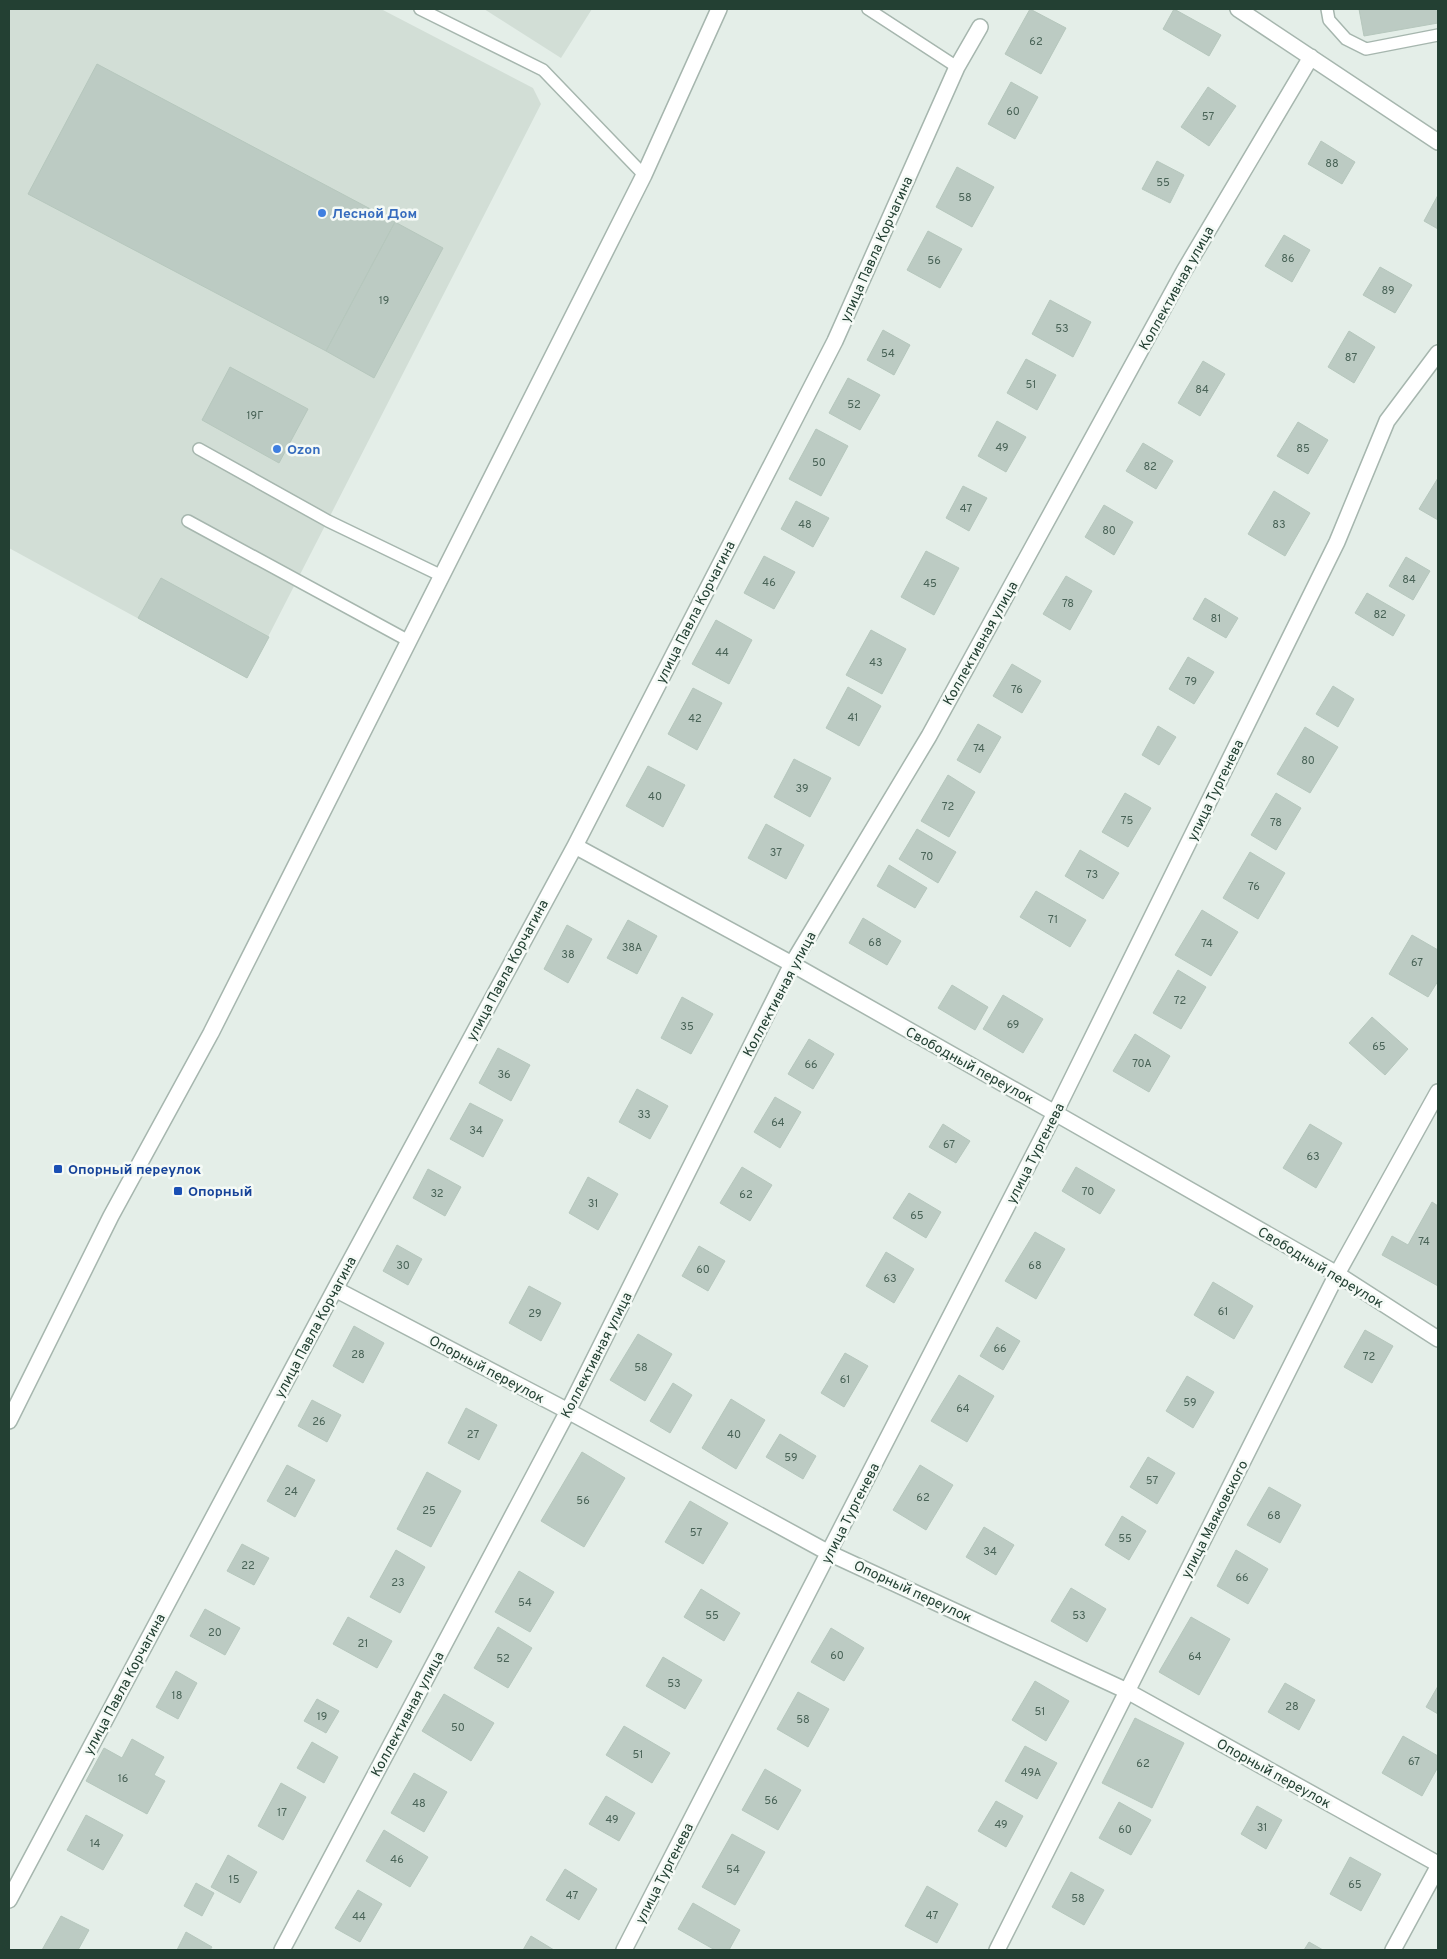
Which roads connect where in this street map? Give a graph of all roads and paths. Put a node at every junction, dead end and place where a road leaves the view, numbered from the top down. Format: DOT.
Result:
graph roads {
  1 [pos="420,9"];
  2 [pos="719,9"];
  3 [pos="868,9"];
  4 [pos="1238,9"];
  5 [pos="1327,9"];
  6 [pos="980,27"];
  7 [pos="1438,35"];
  8 [pos="1311,57"];
  9 [pos="957,67"];
  10 [pos="1438,142"];
  11 [pos="644,175"];
  12 [pos="1438,353"];
  13 [pos="199,449"];
  14 [pos="188,521"];
  15 [pos="442,576"];
  16 [pos="409,641"];
  17 [pos="575,846"];
  18 [pos="792,964"];
  19 [pos="1438,1092"];
  20 [pos="1056,1113"];
  21 [pos="1337,1274"];
  22 [pos="334,1289"];
  23 [pos="1438,1339"];
  24 [pos="568,1411"];
  25 [pos="9,1421"];
  26 [pos="829,1553"];
  27 [pos="1127,1691"];
  28 [pos="1438,1865"];
  29 [pos="9,1900"];
  30 [pos="282,1950"];
  31 [pos="624,1950"];
  32 [pos="997,1950"];
  33 [pos="1393,1950"];
  1 -- 11 [label="lane"];
  2 -- 11 [label="street"];
  3 -- 9 [label="lane"];
  4 -- 8 [label="street"];
  5 -- 7 [label="lane"];
  6 -- 9 [label="street, улица Павла Корчагина"];
  8 -- 10 [label="street"];
  8 -- 18 [label="street, Коллективная улица"];
  9 -- 17 [label="street, улица Павла Корчагина"];
  11 -- 15 [label="street"];
  12 -- 20 [label="street, улица Тургенева"];
  13 -- 15 [label="lane"];
  14 -- 16 [label="lane"];
  15 -- 16 [label="street"];
  16 -- 25 [label="street"];
  17 -- 18 [label="street, Свободный переулок"];
  17 -- 22 [label="street, улица Павла Корчагина"];
  18 -- 20 [label="street, Свободный переулок"];
  18 -- 24 [label="street, Коллективная улица"];
  19 -- 21 [label="street, улица Маяковского"];
  20 -- 21 [label="street, Свободный переулок"];
  20 -- 26 [label="street, улица Тургенева"];
  21 -- 23 [label="street, Свободный переулок"];
  21 -- 27 [label="street, улица Маяковского"];
  22 -- 24 [label="street, Опорный переулок"];
  22 -- 29 [label="street, улица Павла Корчагина"];
  24 -- 26 [label="street, Опорный переулок"];
  24 -- 30 [label="street, Коллективная улица"];
  26 -- 27 [label="street, Опорный переулок"];
  26 -- 31 [label="street, улица Тургенева"];
  27 -- 28 [label="street, Опорный переулок"];
  27 -- 32 [label="street, улица Маяковского"];
  28 -- 33 [label="street"];
}
